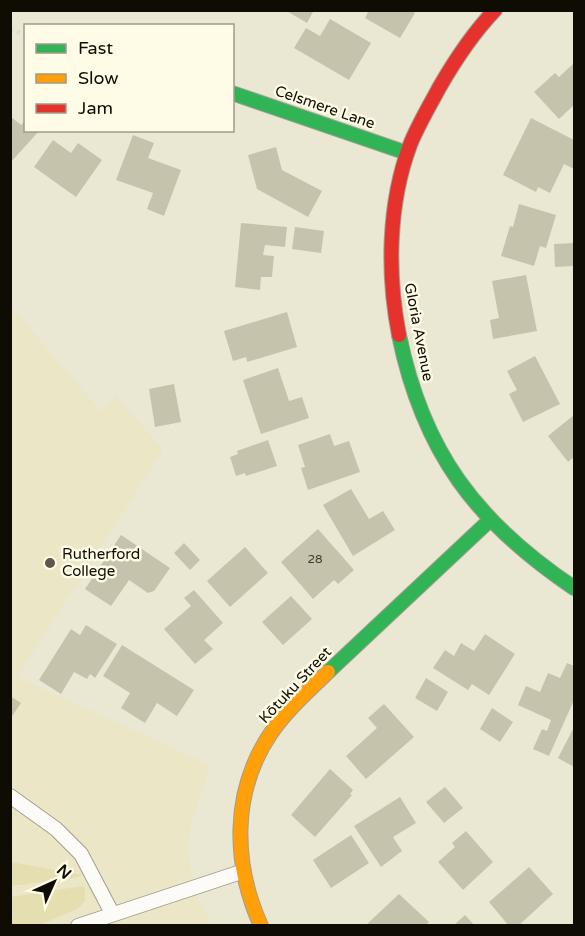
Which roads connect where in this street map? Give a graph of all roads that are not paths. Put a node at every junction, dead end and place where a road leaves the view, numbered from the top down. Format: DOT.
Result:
graph roads {
  1 [pos="490,12"];
  2 [pos="234,94"];
  3 [pos="407,153"];
  4 [pos="490,520"];
  5 [pos="574,588"];
  6 [pos="10,796"];
  7 [pos="241,872"];
  8 [pos="112,913"];
  9 [pos="78,926"];
  10 [pos="261,926"];
  1 -- 3 [label="street, Gloria Avenue"];
  2 -- 3 [label="street, Celsmere Lane"];
  3 -- 4 [label="street, Gloria Avenue"];
  4 -- 5 [label="street, Gloria Avenue"];
  4 -- 7 [label="street, Kōtuku Street"];
  6 -- 8 [label="lane"];
  7 -- 8 [label="lane"];
  7 -- 10 [label="street, Kōtuku Street"];
  8 -- 9 [label="lane"];
}
